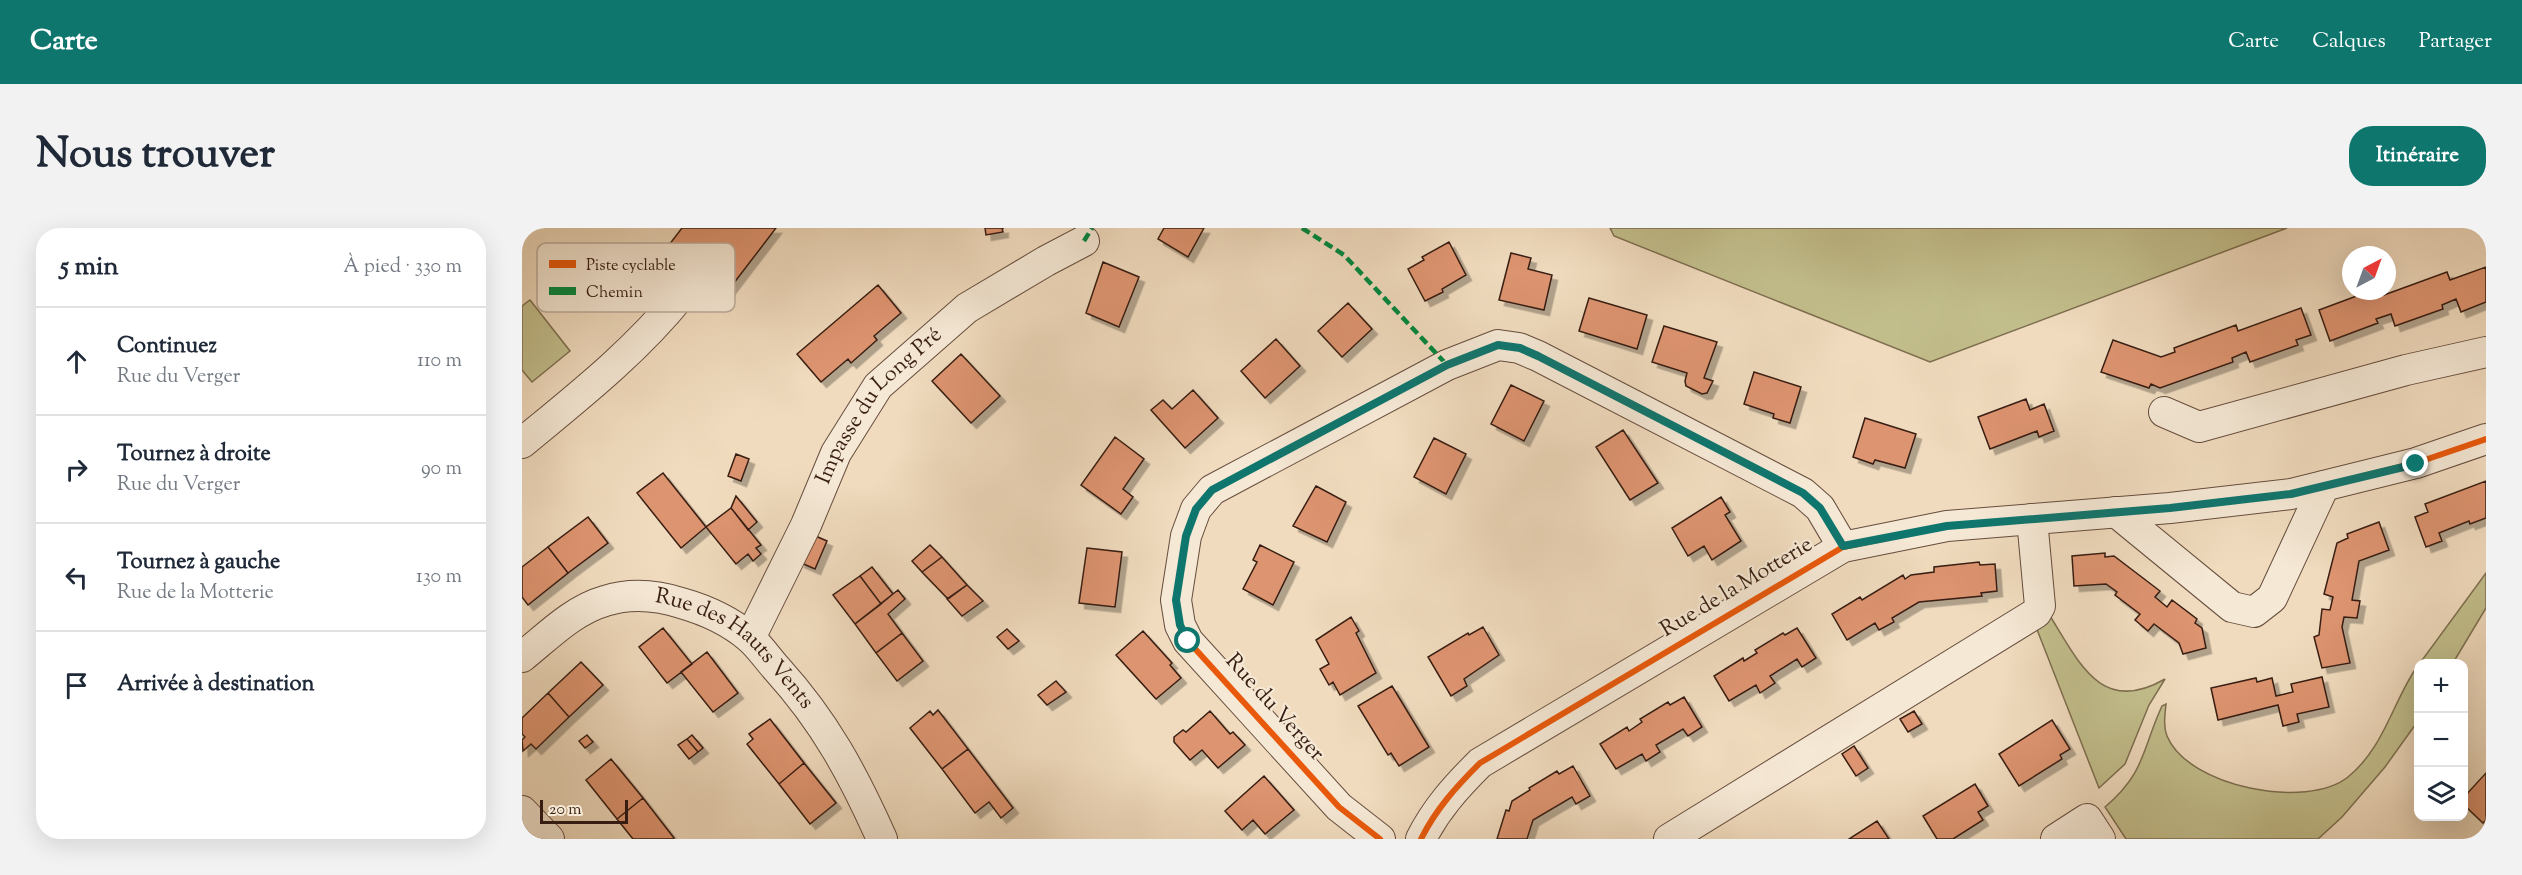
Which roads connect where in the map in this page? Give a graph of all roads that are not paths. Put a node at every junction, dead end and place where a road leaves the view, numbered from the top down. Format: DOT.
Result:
graph roads {
  1 [pos="1084,241"];
  2 [pos="667,312"];
  3 [pos="2486,352"];
  4 [pos="2164,412"];
  5 [pos="2486,439"];
  6 [pos="522,443"];
  7 [pos="2324,486"];
  8 [pos="2116,512"];
  9 [pos="2032,519"];
  10 [pos="1843,546"];
  11 [pos="750,638"];
  12 [pos="522,657"];
  13 [pos="522,811"];
  14 [pos="549,839"];
  15 [pos="882,839"];
  16 [pos="1380,839"];
  17 [pos="1421,839"];
  18 [pos="1669,839"];
  19 [pos="2056,839"];
  20 [pos="2100,839"];
  1 -- 11 [label="street, Impasse du Long Pré"];
  2 -- 6 [label="street"];
  3 -- 4 [label="street"];
  5 -- 7 [label="street, Rue de la Motterie"];
  7 -- 8 [label="street, Rue de la Motterie"];
  7 -- 8 [label="street"];
  8 -- 9 [label="street, Rue de la Motterie"];
  9 -- 10 [label="street, Rue de la Motterie"];
  9 -- 18 [label="street"];
  10 -- 16 [label="street, Rue du Verger"];
  10 -- 17 [label="street, Rue de la Motterie"];
  11 -- 12 [label="street, Rue des Hauts Vents"];
  11 -- 15 [label="street, Rue des Hauts Vents"];
  13 -- 14 [label="street"];
  19 -- 20 [label="street"];
}
